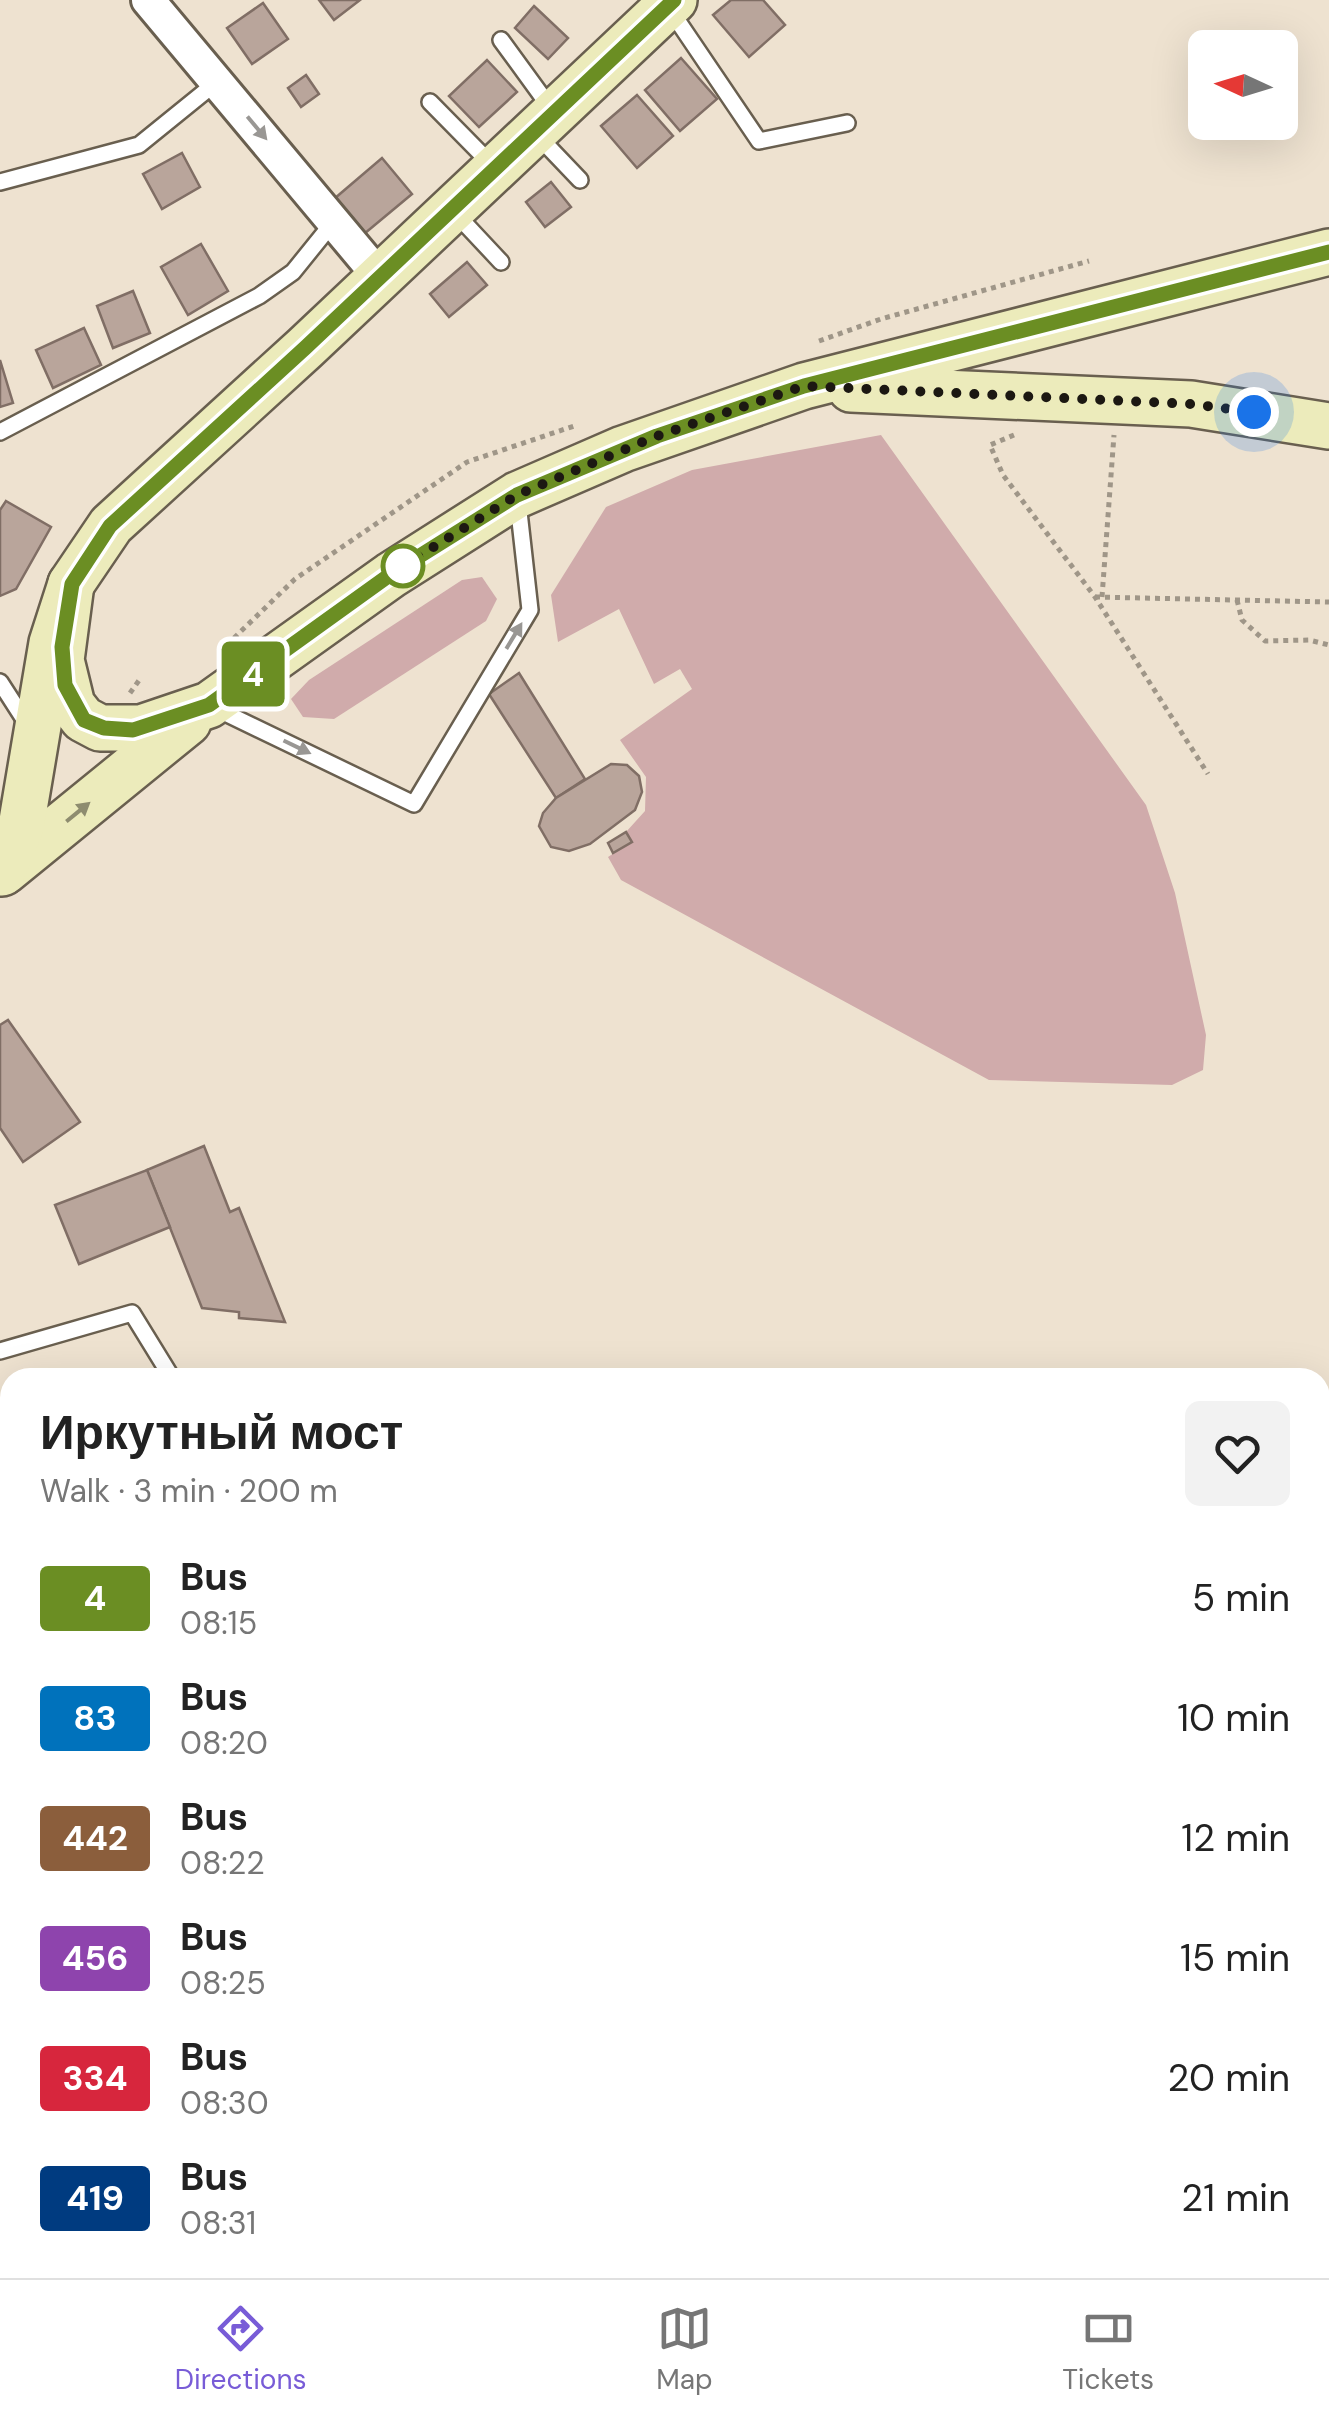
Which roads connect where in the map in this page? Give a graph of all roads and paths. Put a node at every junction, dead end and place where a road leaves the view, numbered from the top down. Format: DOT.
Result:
graph roads {
  1 [pos="148,0"];
  2 [pos="671,3"];
  3 [pos="501,40"];
  4 [pos="218,82"];
  5 [pos="430,102"];
  6 [pos="545,123"];
  7 [pos="846,123"];
  8 [pos="496,169"];
  9 [pos="580,180"];
  10 [pos="0,182"];
  11 [pos="451,209"];
  12 [pos="336,220"];
  13 [pos="1329,252"];
  14 [pos="501,262"];
  15 [pos="378,275"];
  16 [pos="804,386"];
  17 [pos="1115,422"];
  18 [pos="1329,426"];
  19 [pos="0,432"];
  20 [pos="1018,434"];
  21 [pos="517,495"];
  22 [pos="72,584"];
  23 [pos="1098,597"];
  24 [pos="1236,600"];
  25 [pos="1329,602"];
  26 [pos="1329,645"];
  27 [pos="0,682"];
  28 [pos="209,705"];
  29 [pos="36,739"];
  30 [pos="1208,774"];
  31 [pos="1,874"];
  32 [pos="0,1351"];
  33 [pos="166,1368"];
  1 -- 4 [label="street"];
  2 -- 6 [label="main road"];
  2 -- 7 [label="lane"];
  3 -- 6 [label="lane"];
  4 -- 10 [label="lane"];
  4 -- 12 [label="street, one-way"];
  5 -- 8 [label="lane"];
  6 -- 8 [label="main road"];
  6 -- 9 [label="lane"];
  8 -- 11 [label="main road"];
  11 -- 14 [label="lane"];
  11 -- 15 [label="main road"];
  12 -- 15 [label="street"];
  12 -- 19 [label="lane"];
  13 -- 16 [label="main road"];
  15 -- 22 [label="main road"];
  16 -- 18 [label="main road"];
  16 -- 21 [label="main road"];
  17 -- 23 [label="path"];
  20 -- 23 [label="path"];
  21 -- 28 [label="main road"];
  28 -- 21 [label="lane, one-way"];
  22 -- 28 [label="main road"];
  22 -- 29 [label="main road"];
  23 -- 24 [label="path"];
  23 -- 30 [label="path"];
  24 -- 25 [label="path"];
  24 -- 26 [label="path"];
  27 -- 29 [label="lane"];
  31 -- 28 [label="main road, one-way"];
  29 -- 31 [label="main road"];
  32 -- 33 [label="lane"];
}
